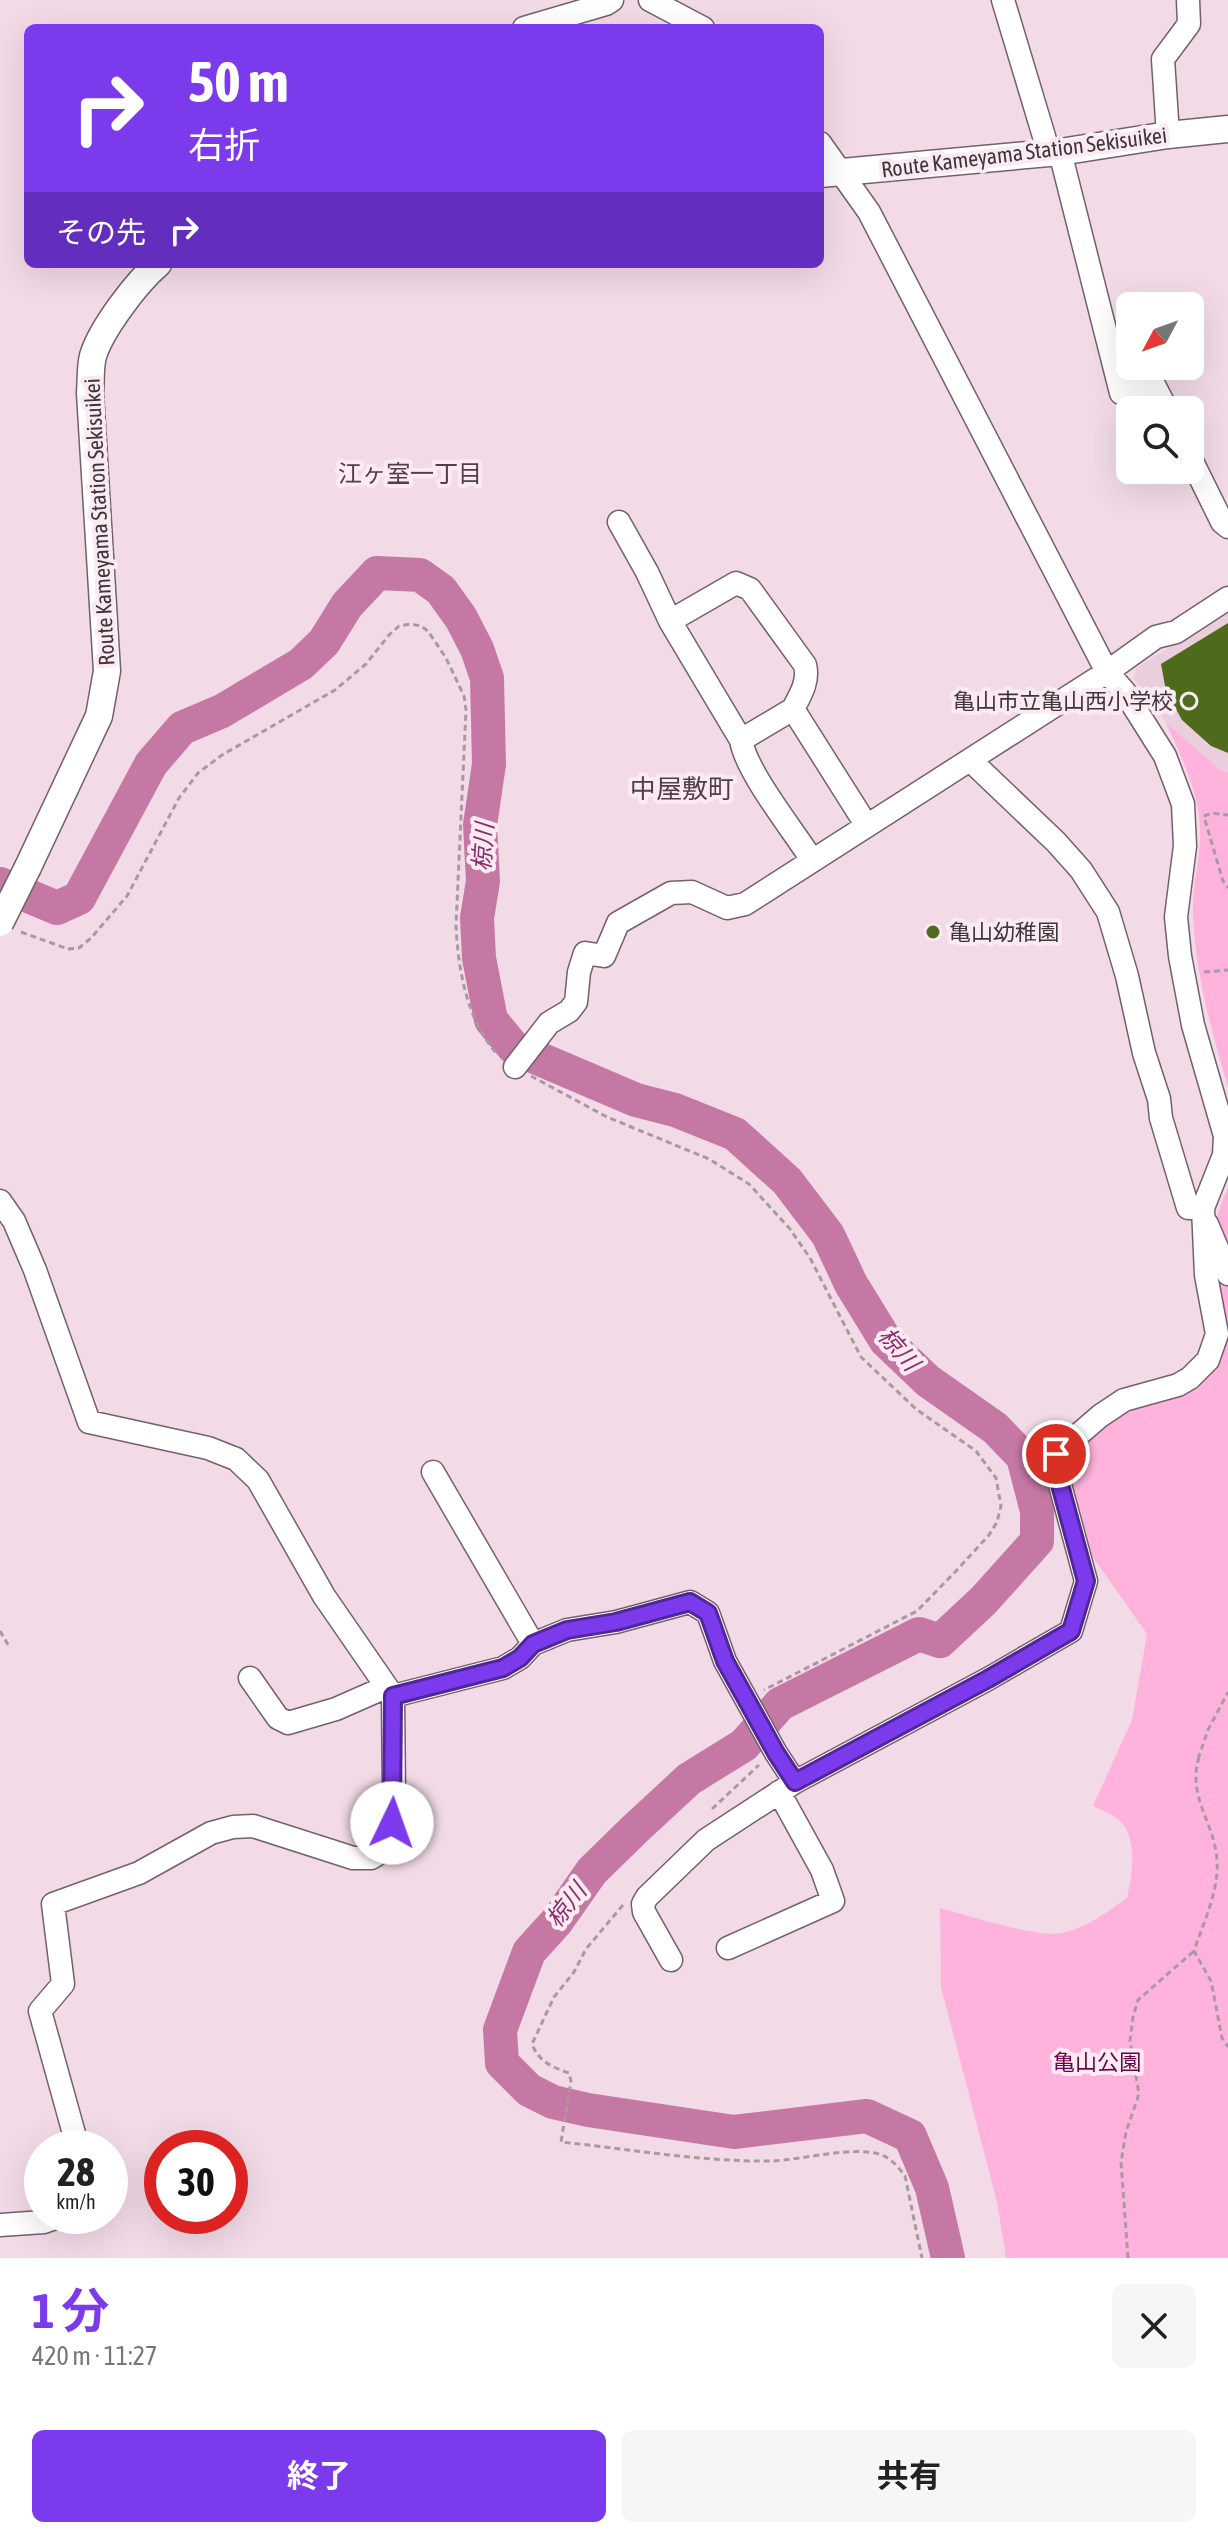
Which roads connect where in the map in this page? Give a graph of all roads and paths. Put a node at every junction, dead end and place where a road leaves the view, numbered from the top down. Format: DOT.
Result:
graph roads {
  1 [pos="612,0"];
  2 [pos="650,0"];
  3 [pos="1003,0"];
  4 [pos="1188,0"];
  5 [pos="551,24"];
  6 [pos="698,24"];
  7 [pos="1228,129"];
  8 [pos="1168,135"];
  9 [pos="1054,152"];
  10 [pos="829,173"];
  11 [pos="153,268"];
  12 [pos="1160,396"];
  13 [pos="1203,484"];
  14 [pos="619,522"];
  15 [pos="1228,527"];
  16 [pos="1228,598"];
  17 [pos="670,621"];
  18 [pos="1107,672"];
  19 [pos="793,709"];
  20 [pos="741,740"];
  21 [pos="970,760"];
  22 [pos="1198,810"];
  23 [pos="1228,815"];
  24 [pos="1204,816"];
  25 [pos="867,826"];
  26 [pos="812,860"];
  27 [pos="1228,888"];
  28 [pos="10,928"];
  29 [pos="1228,970"];
  30 [pos="1192,973"];
  31 [pos="516,1066"];
  32 [pos="0,1201"];
  33 [pos="1204,1214"];
  34 [pos="1228,1274"];
  35 [pos="433,1472"];
  36 [pos="0,1631"];
  37 [pos="533,1644"];
  38 [pos="10,1648"];
  39 [pos="250,1678"];
  40 [pos="390,1692"];
  41 [pos="1228,1692"];
  42 [pos="745,1700"];
  43 [pos="787,1787"];
  44 [pos="728,1948"];
  45 [pos="1194,1951"];
  46 [pos="671,1960"];
  47 [pos="1228,2047"];
  48 [pos="571,2081"];
  49 [pos="73,2130"];
  50 [pos="24,2223"];
  51 [pos="0,2225"];
  52 [pos="922,2258"];
  53 [pos="1128,2258"];
  1 -- 5 [label="street"];
  2 -- 6 [label="street"];
  3 -- 9 [label="street"];
  4 -- 8 [label="street"];
  7 -- 8 [label="main road, Route Kameyama Station Sekisuikei"];
  8 -- 9 [label="main road, Route Kameyama Station Sekisuikei"];
  9 -- 10 [label="main road, Route Kameyama Station Sekisuikei"];
  9 -- 12 [label="street"];
  10 -- 18 [label="street"];
  11 -- 28 [label="main road, Route Kameyama Station Sekisuikei, bridge"];
  13 -- 15 [label="street"];
  14 -- 17 [label="street"];
  16 -- 18 [label="street"];
  17 -- 19 [label="street"];
  17 -- 20 [label="street"];
  18 -- 21 [label="street"];
  18 -- 33 [label="street"];
  19 -- 20 [label="street"];
  19 -- 25 [label="street"];
  20 -- 26 [label="street"];
  21 -- 25 [label="street"];
  21 -- 33 [label="street"];
  22 -- 24 [label="path"];
  23 -- 24 [label="path"];
  24 -- 27 [label="path"];
  25 -- 26 [label="street"];
  26 -- 31 [label="street"];
  28 -- 31 [label="path"];
  29 -- 30 [label="path"];
  31 -- 42 [label="path"];
  32 -- 40 [label="street"];
  33 -- 34 [label="street"];
  33 -- 43 [label="street"];
  35 -- 37 [label="street"];
  36 -- 38 [label="path"];
  37 -- 40 [label="street"];
  37 -- 42 [label="street"];
  39 -- 40 [label="street"];
  40 -- 49 [label="street"];
  41 -- 45 [label="path"];
  42 -- 43 [label="street"];
  43 -- 44 [label="street"];
  43 -- 46 [label="street"];
  45 -- 47 [label="path"];
  45 -- 53 [label="path"];
  48 -- 52 [label="path"];
  50 -- 51 [label="street"];
}
